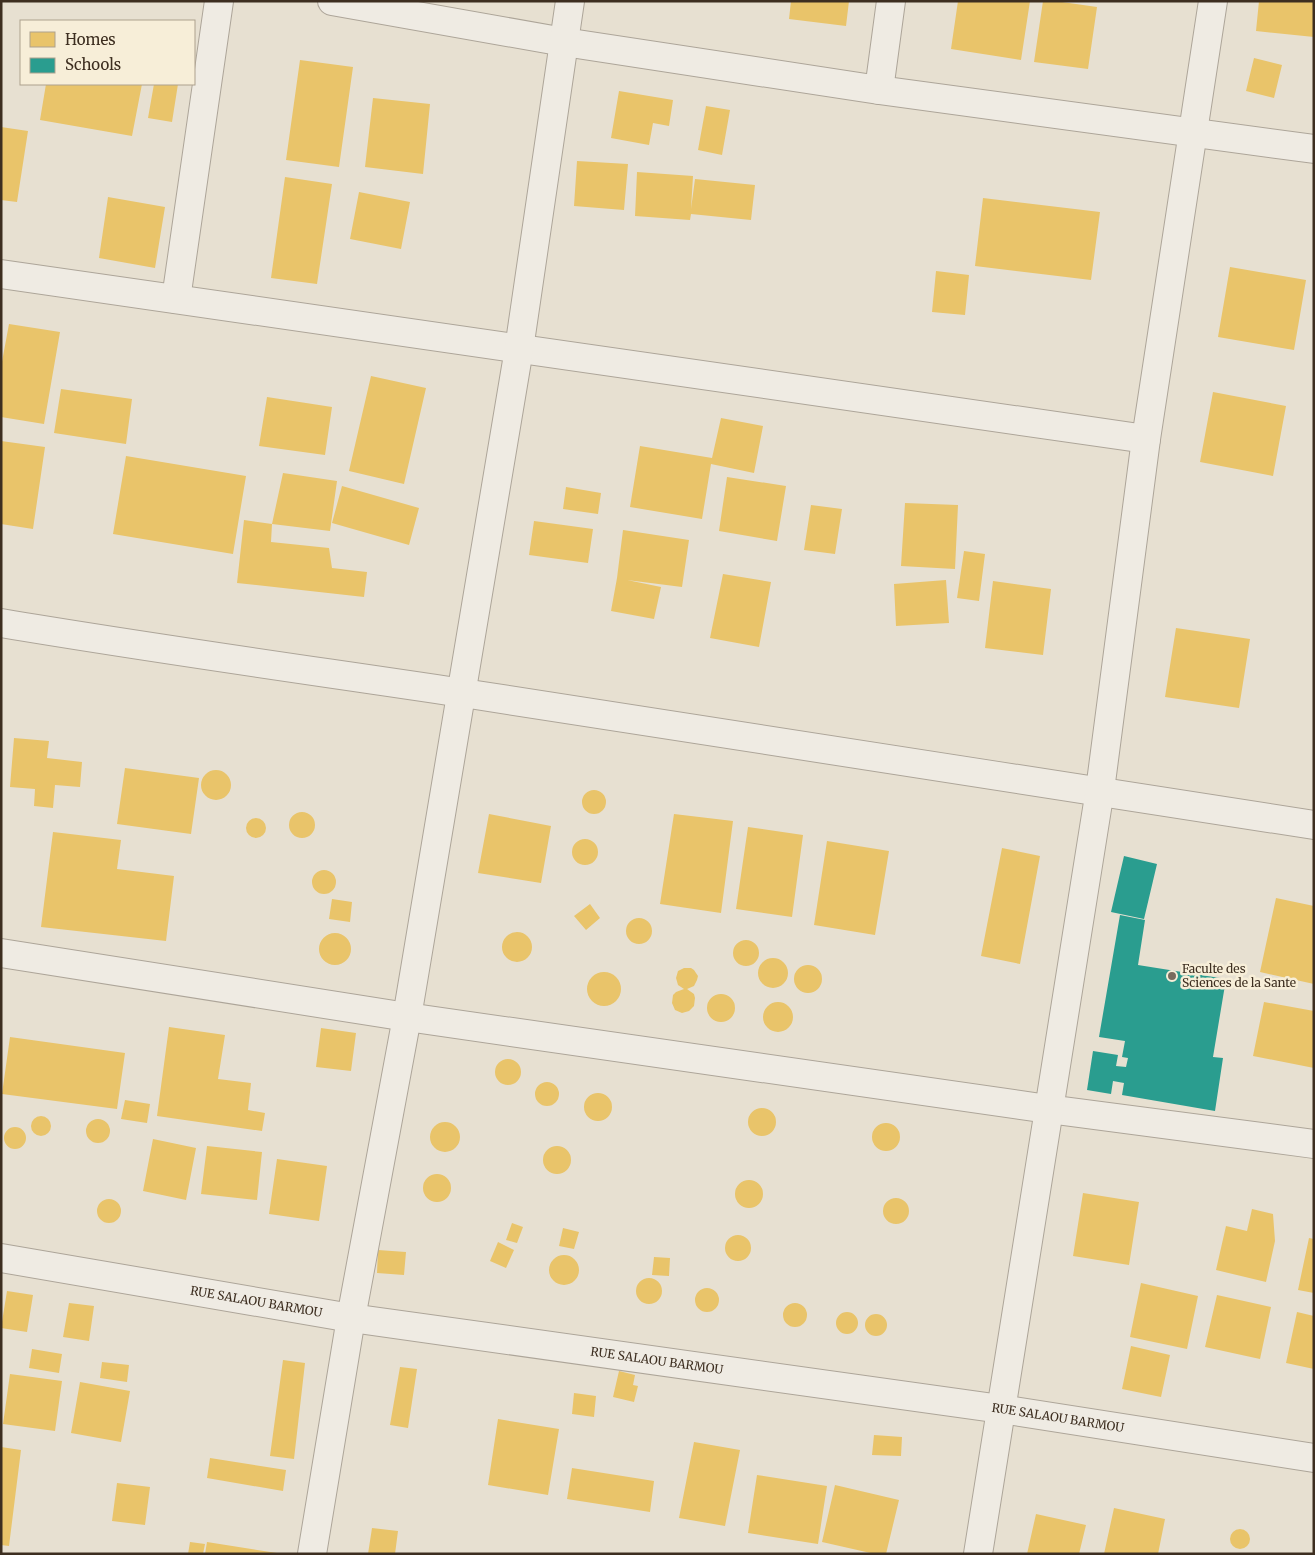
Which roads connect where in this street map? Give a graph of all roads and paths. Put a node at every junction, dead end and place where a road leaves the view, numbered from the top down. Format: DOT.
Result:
graph roads {
  1 [pos="219,1"];
  2 [pos="332,1"];
  3 [pos="570,1"];
  4 [pos="891,1"];
  5 [pos="1213,1"];
  6 [pos="564,42"];
  7 [pos="878,90"];
  8 [pos="1193,133"];
  9 [pos="1314,149"];
  10 [pos="1,274"];
  11 [pos="176,298"];
  12 [pos="519,349"];
  13 [pos="1146,439"];
  14 [pos="1,623"];
  15 [pos="461,693"];
  16 [pos="1100,790"];
  17 [pos="1314,825"];
  18 [pos="1,952"];
  19 [pos="407,1016"];
  20 [pos="1048,1108"];
  21 [pos="1314,1144"];
  22 [pos="1,1258"];
  23 [pos="351,1318"];
  24 [pos="1001,1409"];
  25 [pos="1314,1458"];
  26 [pos="312,1554"];
  27 [pos="978,1554"];
  1 -- 11 [label="street"];
  2 -- 6 [label="street"];
  3 -- 6 [label="street"];
  4 -- 7 [label="street"];
  5 -- 8 [label="street"];
  6 -- 7 [label="street"];
  6 -- 12 [label="street"];
  7 -- 8 [label="street"];
  8 -- 9 [label="street"];
  8 -- 13 [label="street"];
  10 -- 11 [label="street"];
  11 -- 12 [label="street"];
  12 -- 13 [label="street"];
  12 -- 15 [label="street"];
  13 -- 16 [label="street"];
  14 -- 15 [label="street"];
  15 -- 16 [label="street"];
  15 -- 19 [label="street"];
  16 -- 17 [label="street"];
  16 -- 20 [label="street"];
  18 -- 19 [label="street"];
  19 -- 20 [label="street"];
  19 -- 23 [label="street"];
  20 -- 21 [label="street"];
  20 -- 24 [label="street"];
  22 -- 23 [label="street, RUE SALAOU BARMOU"];
  23 -- 24 [label="street, RUE SALAOU BARMOU"];
  23 -- 26 [label="street"];
  24 -- 25 [label="street, RUE SALAOU BARMOU"];
  24 -- 27 [label="street"];
}
